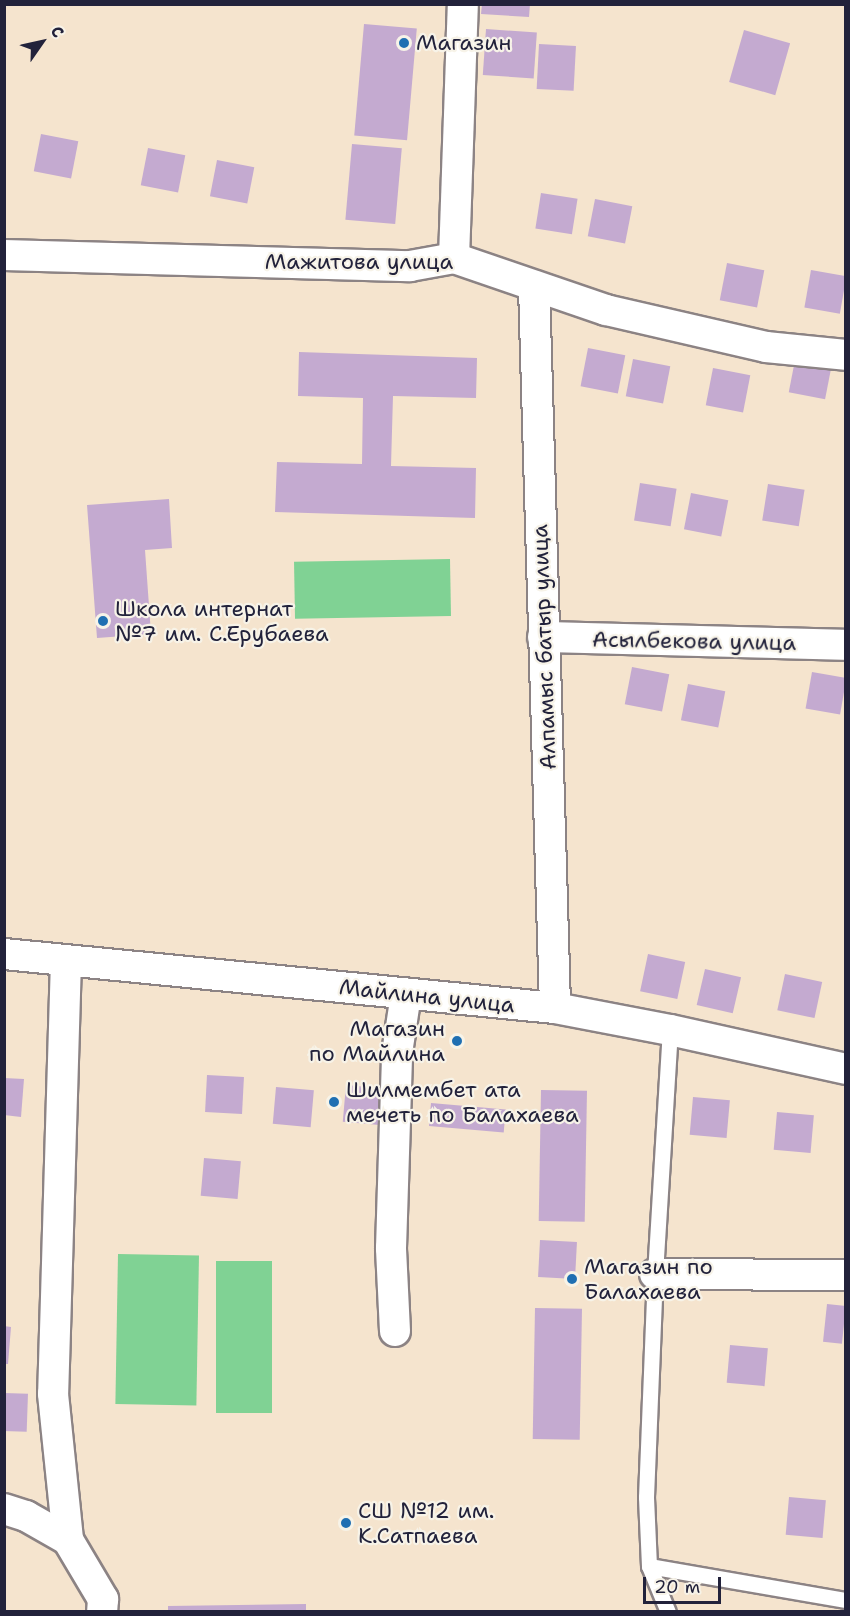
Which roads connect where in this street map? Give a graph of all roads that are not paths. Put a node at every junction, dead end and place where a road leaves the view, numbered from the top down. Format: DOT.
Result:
graph roads {
  1 [pos="463,4"];
  2 [pos="4,255"];
  3 [pos="454,258"];
  4 [pos="534,286"];
  5 [pos="846,355"];
  6 [pos="543,638"];
  7 [pos="846,645"];
  8 [pos="4,954"];
  9 [pos="66,960"];
  10 [pos="406,994"];
  11 [pos="555,1008"];
  12 [pos="670,1030"];
  13 [pos="846,1069"];
  14 [pos="655,1274"];
  15 [pos="846,1275"];
  16 [pos="395,1331"];
  17 [pos="4,1509"];
  18 [pos="68,1539"];
  19 [pos="649,1566"];
  20 [pos="846,1600"];
  21 [pos="102,1611"];
  22 [pos="668,1611"];
  1 -- 3 [label="street"];
  2 -- 3 [label="street, Мажитова улица"];
  3 -- 4 [label="street, Мажитова улица"];
  4 -- 5 [label="street, Мажитова улица"];
  4 -- 6 [label="street, Алпамыс батыр улица"];
  6 -- 7 [label="street, Асылбекова улица"];
  6 -- 11 [label="street, Алпамыс батыр улица"];
  8 -- 9 [label="street, Майлина улица"];
  9 -- 10 [label="street, Майлина улица"];
  9 -- 18 [label="street"];
  10 -- 11 [label="street, Майлина улица"];
  10 -- 16 [label="street"];
  11 -- 12 [label="street, Майлина улица"];
  12 -- 13 [label="street, Майлина улица"];
  12 -- 14 [label="lane"];
  14 -- 15 [label="street"];
  14 -- 19 [label="lane"];
  17 -- 18 [label="street"];
  18 -- 21 [label="street"];
  19 -- 20 [label="lane"];
  19 -- 22 [label="lane"];
}
